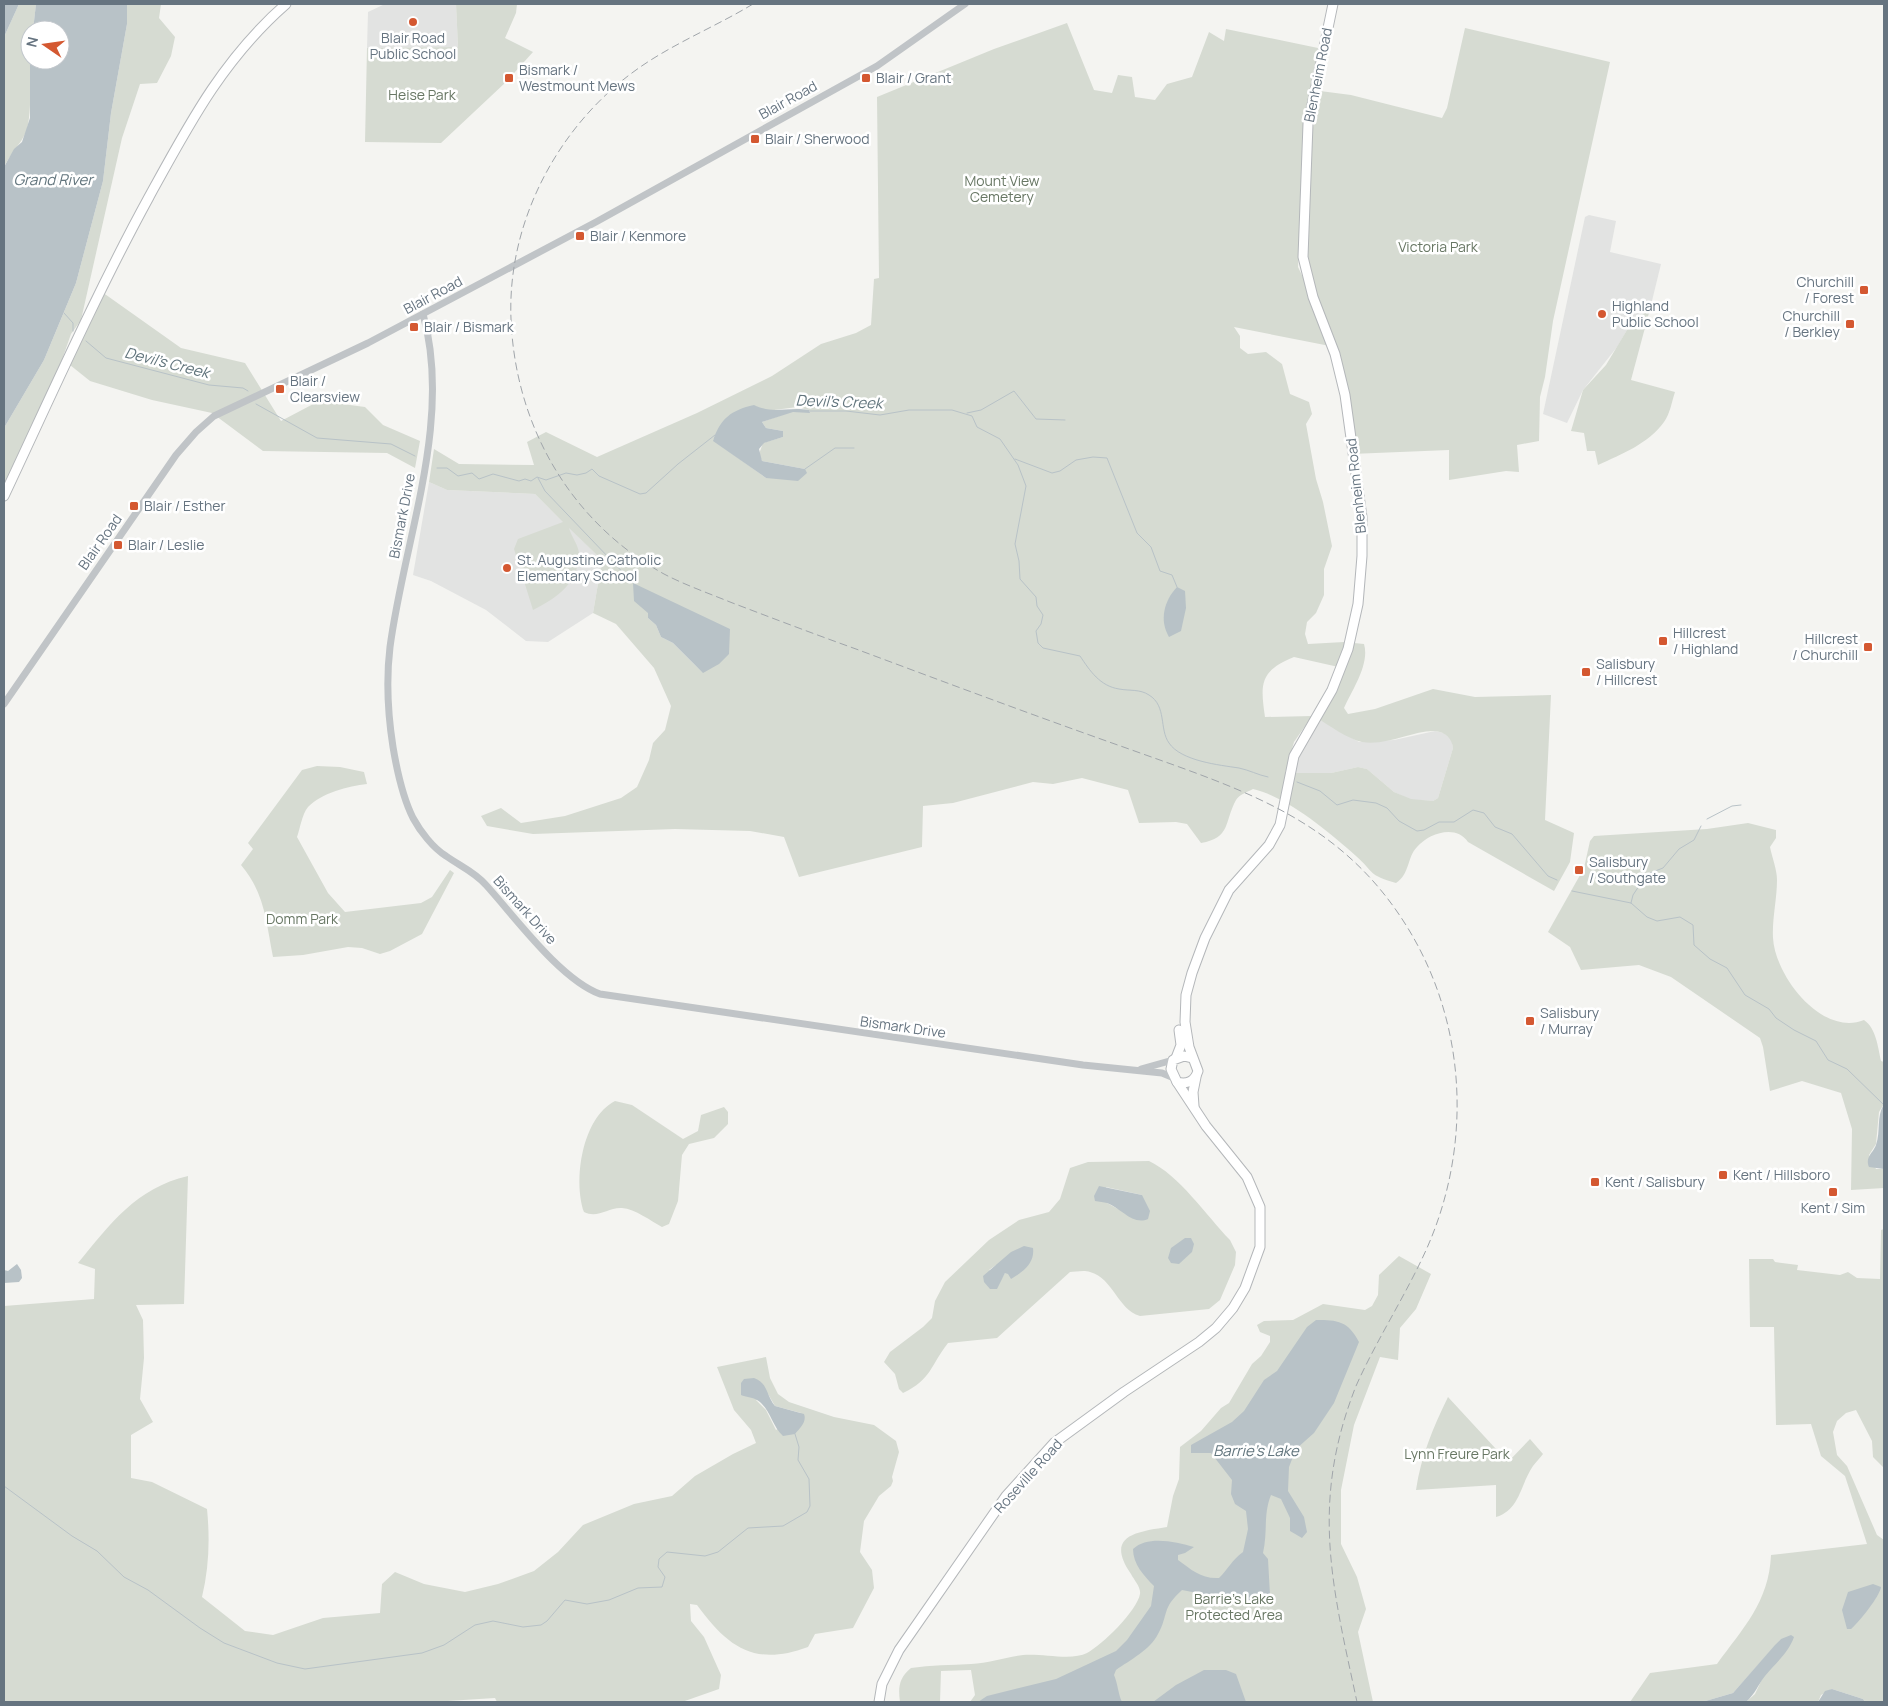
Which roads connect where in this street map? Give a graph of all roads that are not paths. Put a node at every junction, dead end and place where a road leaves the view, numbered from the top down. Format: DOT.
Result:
graph roads {
  1 [pos="286,4"];
  2 [pos="965,4"];
  3 [pos="1332,4"];
  4 [pos="423,314"];
  5 [pos="4,496"];
  6 [pos="4,704"];
  7 [pos="1205,938"];
  8 [pos="1192,1058"];
  9 [pos="1175,1059"];
  10 [pos="1136,1071"];
  11 [pos="1196,1078"];
  12 [pos="1176,1080"];
  13 [pos="1194,1107"];
  14 [pos="879,1702"];
  1 -- 5 [label="main road"];
  2 -- 4 [label="street, Blair Road"];
  3 -- 7 [label="main road, Blenheim Road"];
  4 -- 6 [label="street, Blair Road"];
  4 -- 10 [label="street, Bismark Drive"];
  7 -- 8 [label="main road, Blenheim Road"];
  7 -- 9 [label="main road, Blenheim Road"];
  8 -- 9 [label="main road"];
  8 -- 11 [label="main road"];
  9 -- 10 [label="street, Bismark Drive"];
  9 -- 12 [label="main road"];
  10 -- 12 [label="street, Bismark Drive"];
  11 -- 12 [label="main road"];
  11 -- 13 [label="main road"];
  12 -- 13 [label="main road"];
  13 -- 14 [label="main road, Roseville Road"];
}
